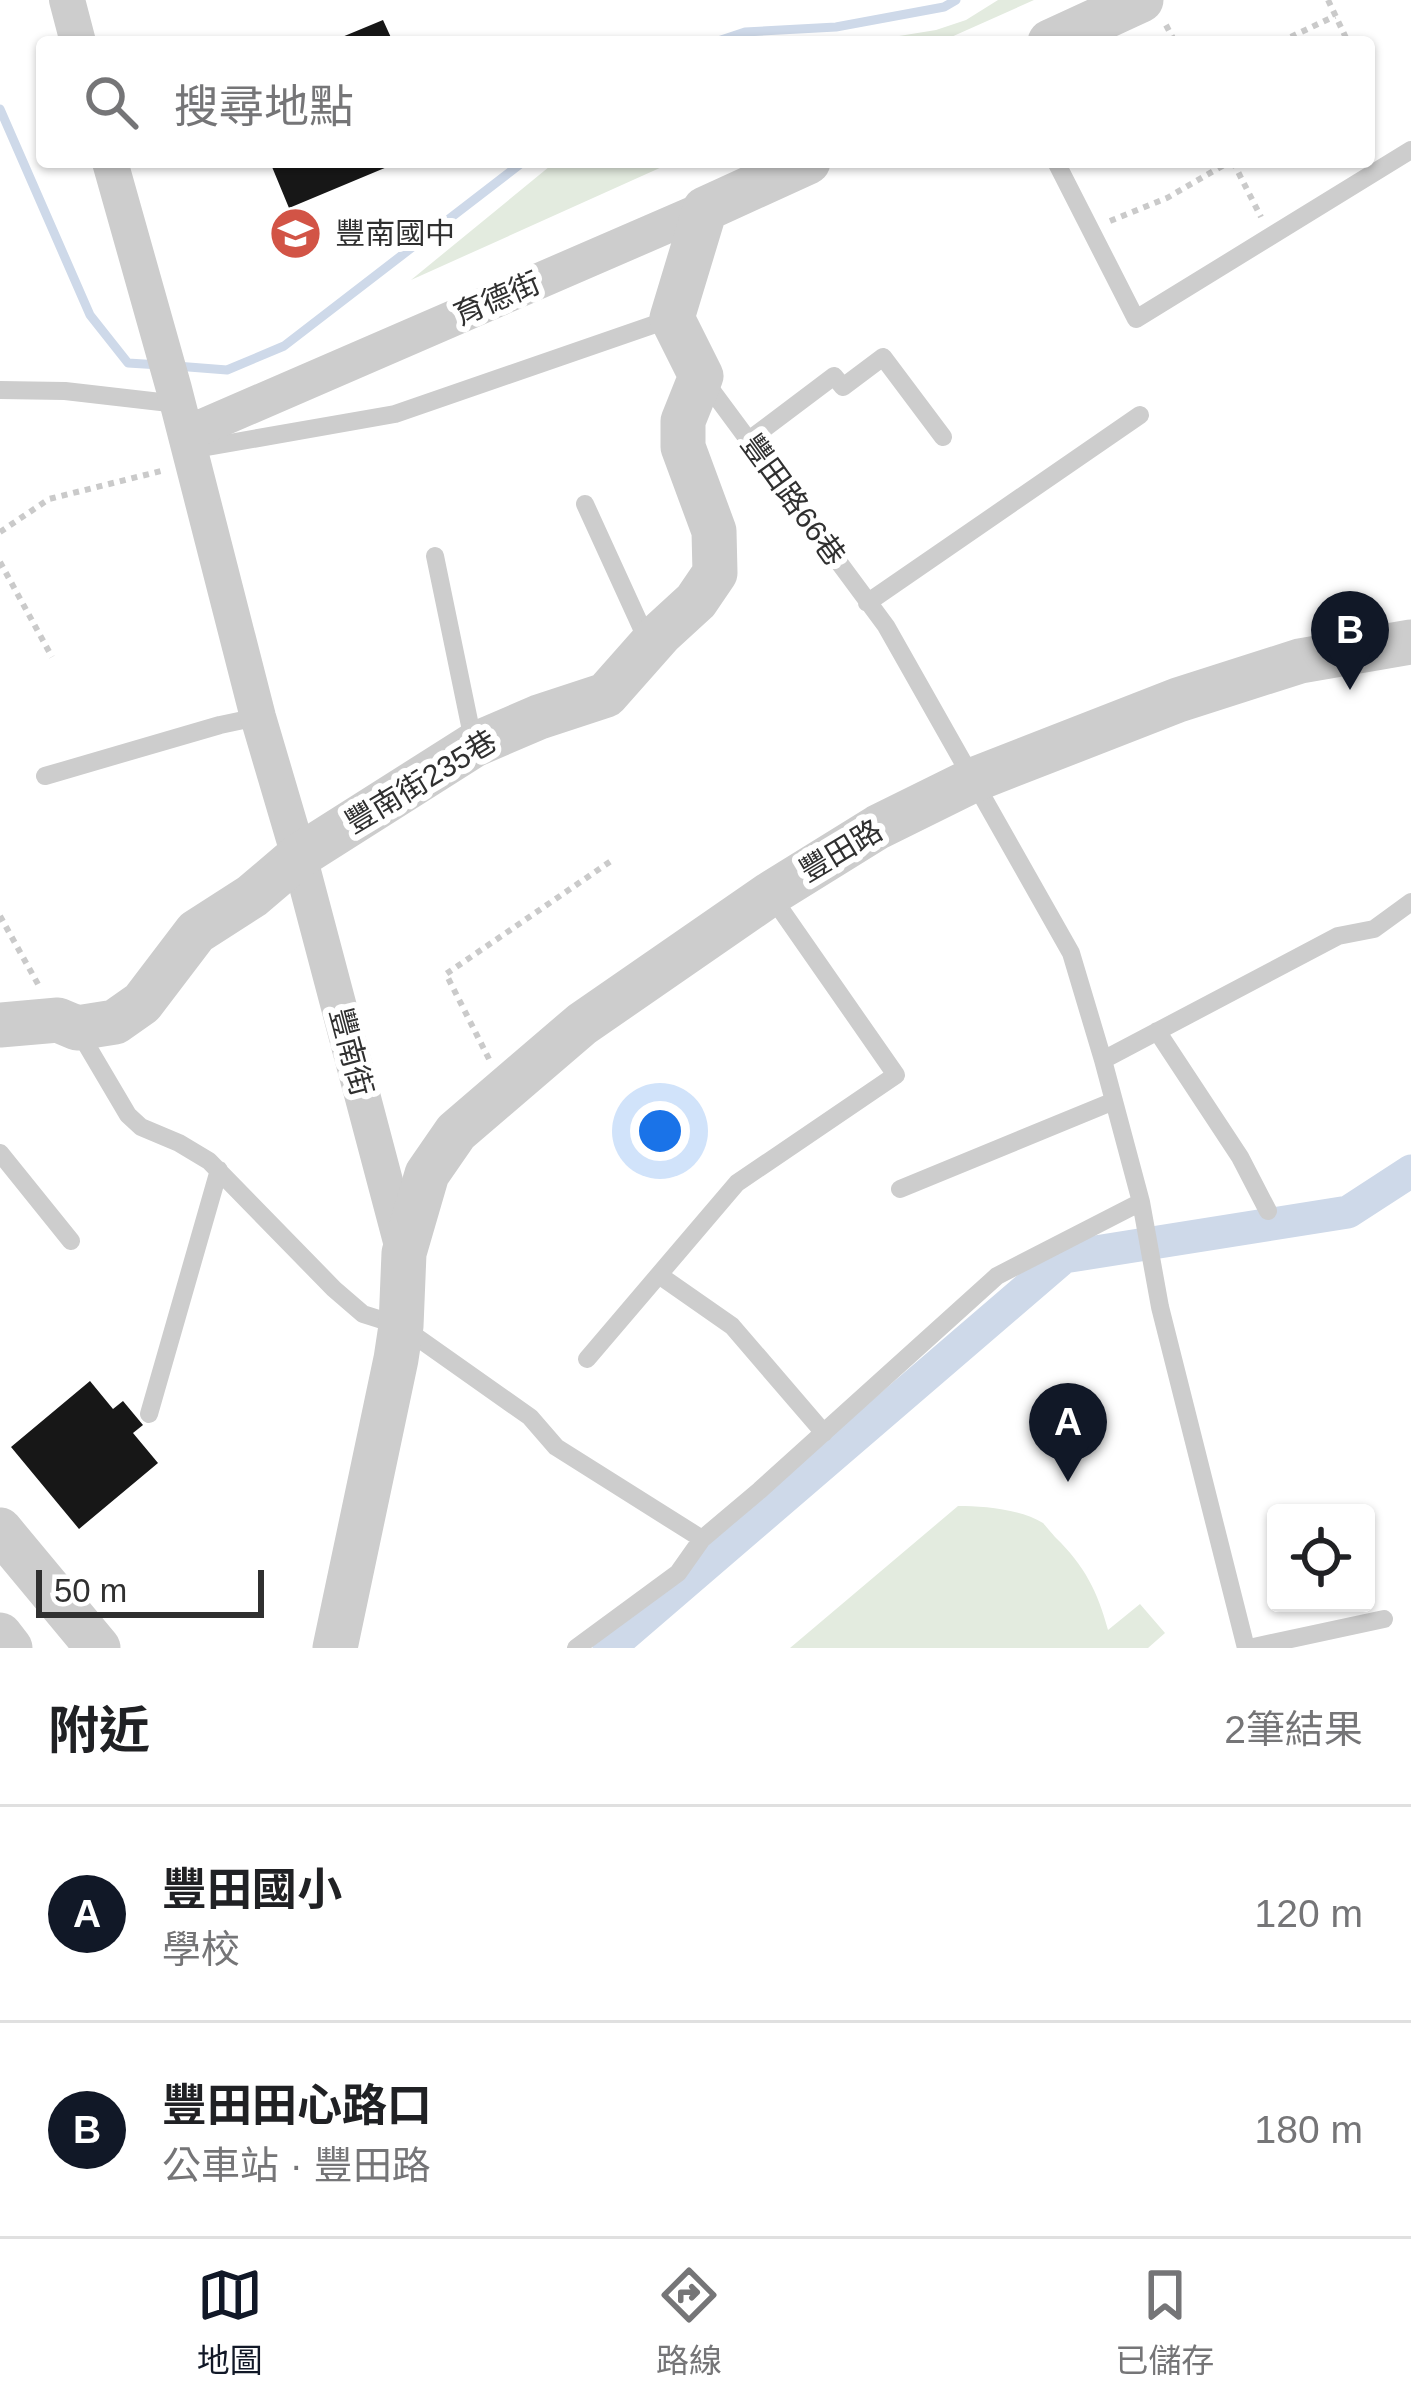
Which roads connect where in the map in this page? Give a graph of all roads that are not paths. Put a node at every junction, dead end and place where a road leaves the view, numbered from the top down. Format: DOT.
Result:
graph roads {
  1 [pos="67,0"];
  2 [pos="1141,0"];
  3 [pos="76,36"];
  4 [pos="1063,36"];
  5 [pos="1411,150"];
  6 [pos="112,168"];
  7 [pos="795,168"];
  8 [pos="1059,168"];
  9 [pos="705,209"];
  10 [pos="672,318"];
  11 [pos="701,376"];
  12 [pos="0,391"];
  13 [pos="1141,415"];
  14 [pos="184,428"];
  15 [pos="943,436"];
  16 [pos="749,440"];
  17 [pos="585,504"];
  18 [pos="435,556"];
  19 [pos="867,602"];
  20 [pos="1411,642"];
  21 [pos="650,646"];
  22 [pos="258,718"];
  23 [pos="474,745"];
  24 [pos="45,776"];
  25 [pos="973,780"];
  26 [pos="298,856"];
  27 [pos="770,894"];
  28 [pos="1411,902"];
  29 [pos="67,1024"];
  30 [pos="0,1025"];
  31 [pos="1157,1031"];
  32 [pos="1103,1060"];
  33 [pos="1114,1101"];
  34 [pos="0,1153"];
  35 [pos="219,1170"];
  36 [pos="900,1189"];
  37 [pos="1141,1202"];
  38 [pos="1268,1211"];
  39 [pos="70,1241"];
  40 [pos="404,1253"];
  41 [pos="659,1275"];
  42 [pos="400,1326"];
  43 [pos="587,1359"];
  44 [pos="149,1414"];
  45 [pos="824,1432"];
  46 [pos="0,1529"];
  47 [pos="702,1539"];
  48 [pos="1384,1619"];
  49 [pos="0,1635"];
  50 [pos="10,1648"];
  51 [pos="98,1648"];
  52 [pos="335,1648"];
  53 [pos="576,1648"];
  54 [pos="1248,1648"];
  1 -- 3 [label="street"];
  2 -- 4 [label="street"];
  5 -- 8 [label="lane"];
  6 -- 14 [label="street, 豐南街"];
  7 -- 9 [label="street, 育德街"];
  9 -- 10 [label="street"];
  9 -- 14 [label="street, 育德街"];
  10 -- 11 [label="street, 豐田路66巷"];
  10 -- 14 [label="lane"];
  11 -- 16 [label="lane, 豐田路66巷"];
  11 -- 21 [label="street, 豐南街235巷"];
  12 -- 14 [label="lane"];
  13 -- 19 [label="lane"];
  14 -- 22 [label="street, 豐南街"];
  15 -- 16 [label="lane"];
  16 -- 19 [label="lane, 豐田路66巷"];
  17 -- 21 [label="lane"];
  18 -- 23 [label="lane"];
  19 -- 25 [label="lane, 豐田路66巷"];
  20 -- 25 [label="street, 豐田路"];
  21 -- 23 [label="street, 豐南街235巷"];
  22 -- 24 [label="lane"];
  22 -- 26 [label="street, 豐南街"];
  23 -- 26 [label="street, 豐南街235巷"];
  25 -- 27 [label="street, 豐田路"];
  25 -- 32 [label="lane, 豐田路66巷"];
  26 -- 29 [label="street, 豐南街235巷"];
  26 -- 40 [label="street, 豐南街"];
  27 -- 40 [label="street, 豐田路"];
  27 -- 41 [label="lane"];
  28 -- 31 [label="lane"];
  29 -- 30 [label="street, 豐南街235巷"];
  29 -- 35 [label="lane"];
  31 -- 32 [label="lane"];
  31 -- 38 [label="lane"];
  32 -- 33 [label="lane, 豐田路66巷"];
  33 -- 36 [label="lane"];
  33 -- 37 [label="lane, 豐田路66巷"];
  34 -- 39 [label="lane"];
  35 -- 42 [label="lane"];
  35 -- 44 [label="lane"];
  37 -- 45 [label="lane"];
  37 -- 54 [label="lane, 豐田路66巷"];
  40 -- 42 [label="street, 豐南街"];
  41 -- 43 [label="lane"];
  41 -- 45 [label="lane"];
  42 -- 47 [label="lane"];
  42 -- 52 [label="street, 豐南街"];
  45 -- 47 [label="lane"];
  46 -- 51 [label="street"];
  47 -- 53 [label="lane"];
  48 -- 54 [label="lane"];
  49 -- 50 [label="street"];
}
